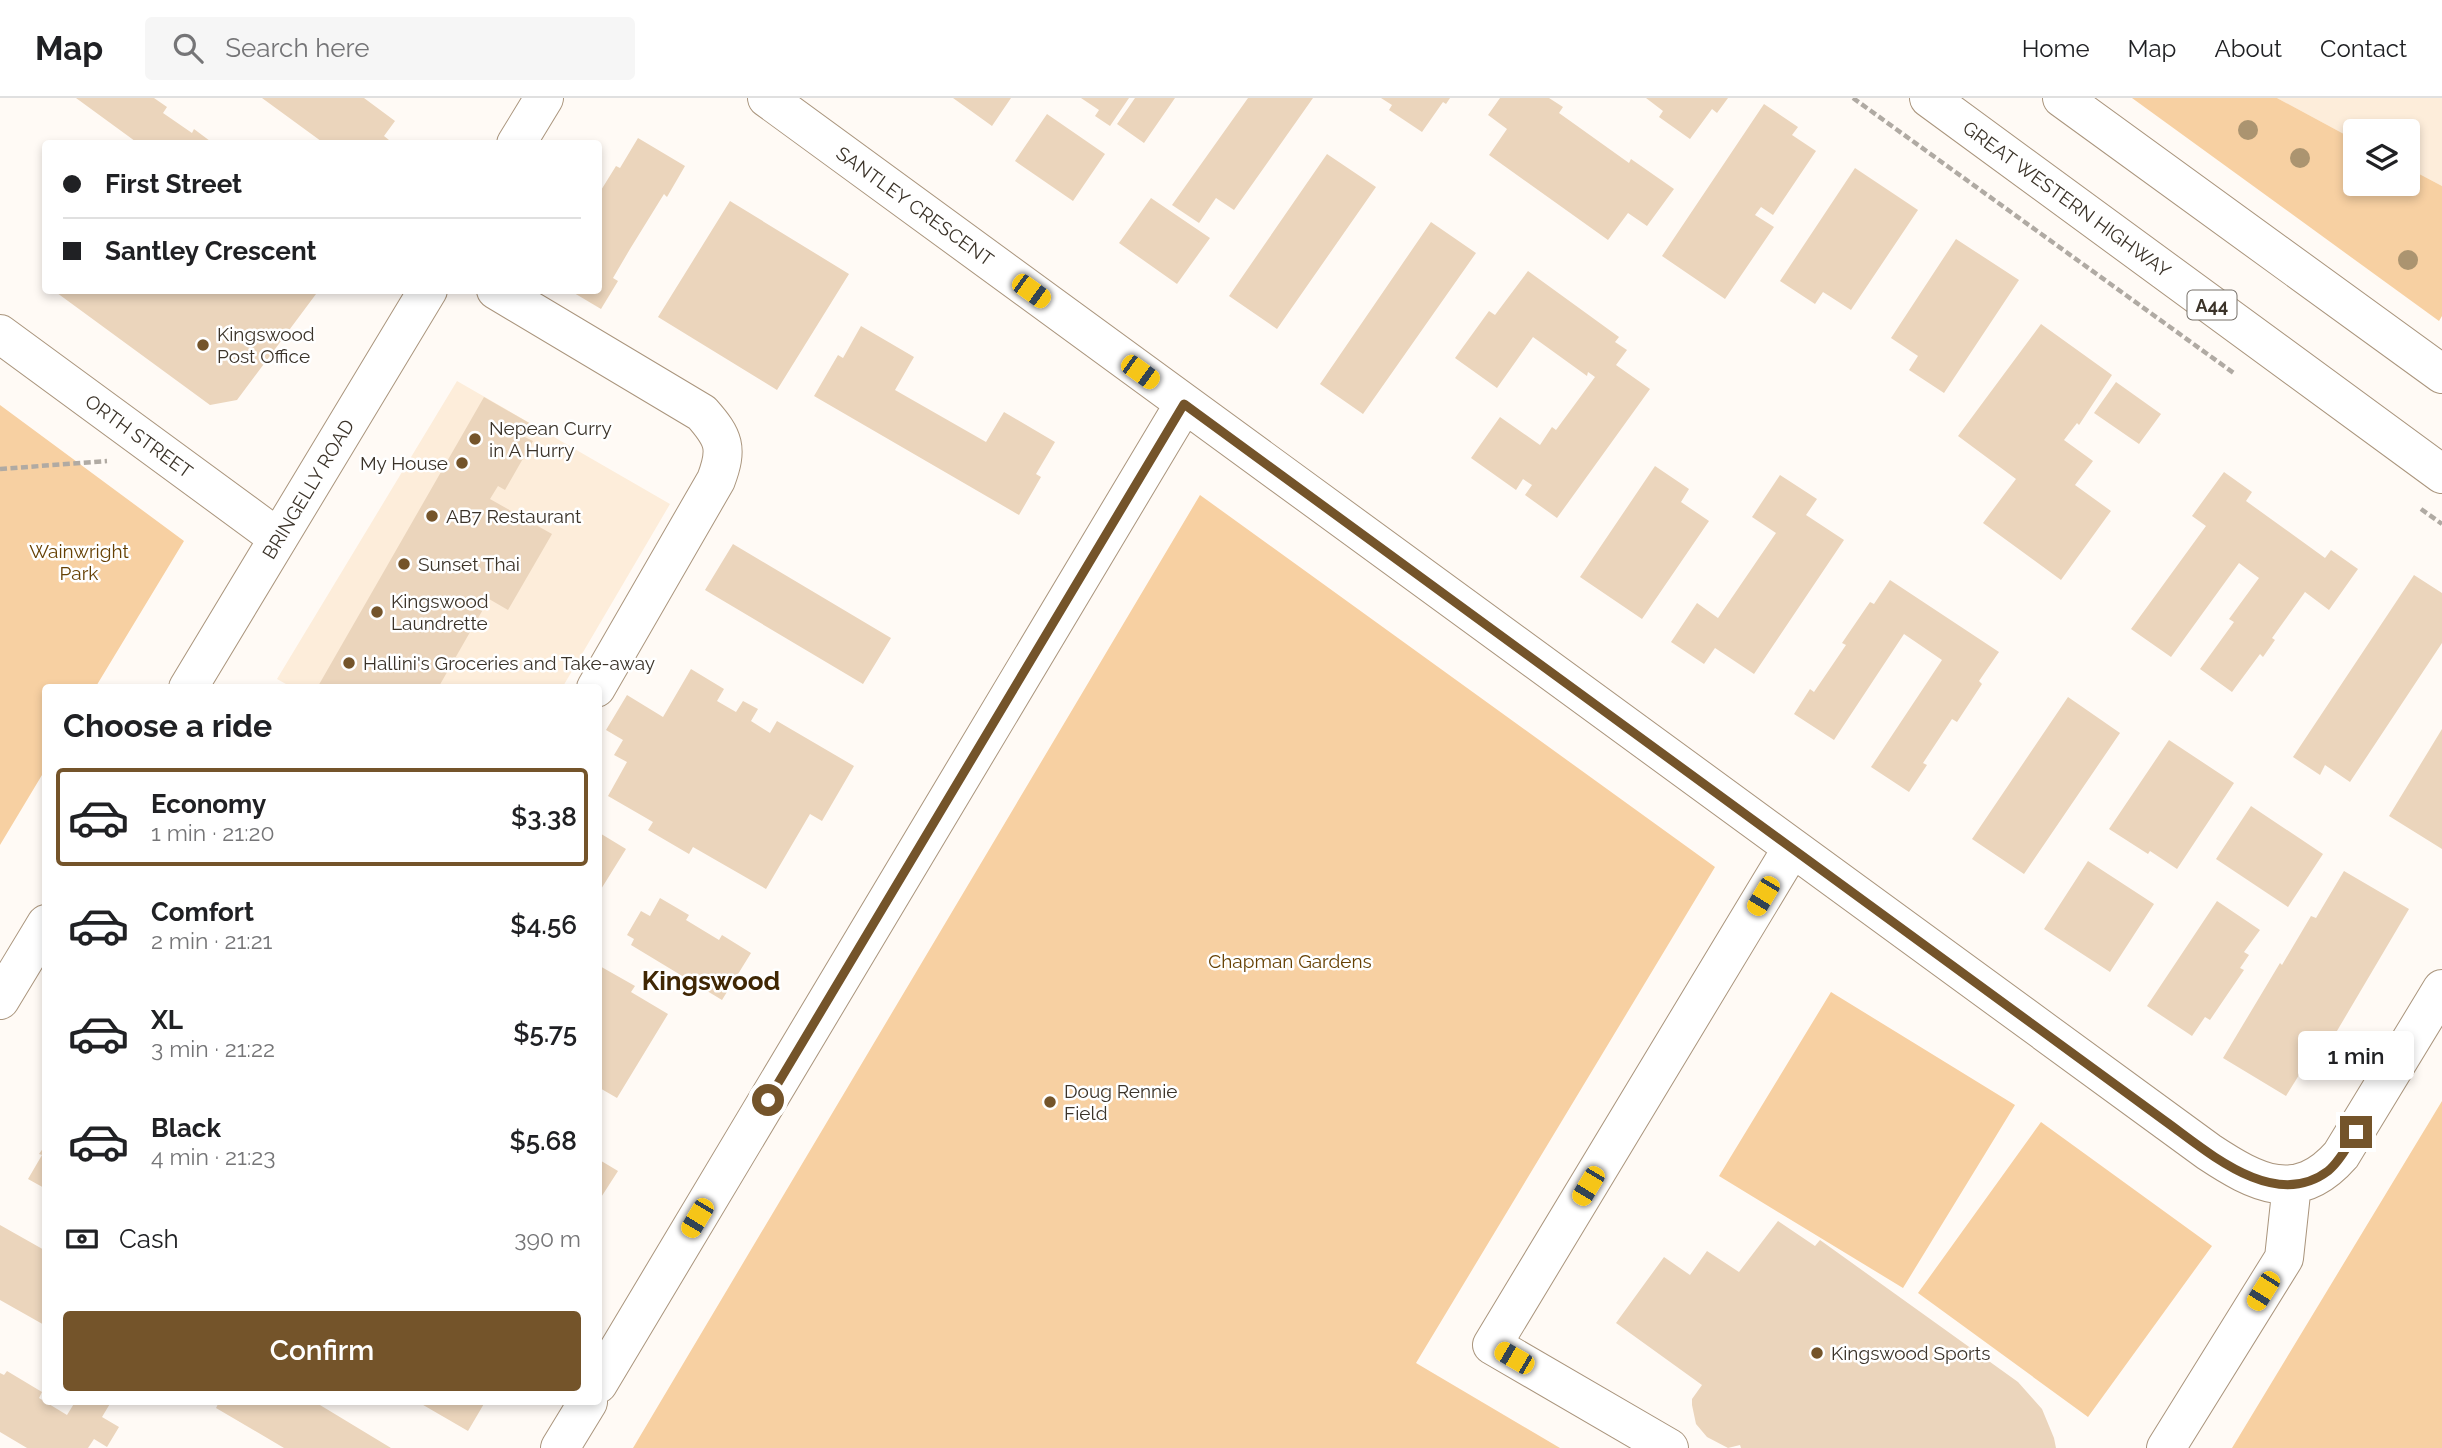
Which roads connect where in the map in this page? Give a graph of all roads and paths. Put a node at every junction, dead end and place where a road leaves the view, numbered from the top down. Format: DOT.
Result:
graph roads {
  1 [pos="544,98"];
  2 [pos="767,98"];
  3 [pos="1853,98"];
  4 [pos="1929,98"];
  5 [pos="2062,98"];
  6 [pos="518,140"];
  7 [pos="426,294"];
  8 [pos="502,294"];
  9 [pos="0,334"];
  10 [pos="2442,374"];
  11 [pos="2237,376"];
  12 [pos="1184,404"];
  13 [pos="142,438"];
  14 [pos="0,469"];
  15 [pos="2442,474"];
  16 [pos="2420,508"];
  17 [pos="2442,524"];
  18 [pos="278,538"];
  19 [pos="190,684"];
  20 [pos="598,684"];
  21 [pos="1792,848"];
  22 [pos="42,931"];
  23 [pos="2442,989"];
  24 [pos="0,1000"];
  25 [pos="2292,1184"];
  26 [pos="602,1377"];
  27 [pos="586,1405"];
  28 [pos="560,1448"];
  29 [pos="1669,1448"];
  30 [pos="2166,1448"];
  1 -- 6 [label="main road"];
  2 -- 12 [label="main road, SANTLEY CRESCENT"];
  3 -- 11 [label="path"];
  4 -- 15 [label="main road, GREAT WESTERN HIGHWAY / A44"];
  5 -- 10 [label="main road"];
  7 -- 18 [label="main road, BRINGELLY ROAD"];
  8 -- 20 [label="main road"];
  9 -- 13 [label="main road, ORTH STREET"];
  12 -- 21 [label="main road, SANTLEY CRESCENT"];
  12 -- 26 [label="main road"];
  13 -- 14 [label="path"];
  13 -- 18 [label="main road, ORTH STREET"];
  16 -- 17 [label="path"];
  18 -- 19 [label="main road, BRINGELLY ROAD"];
  21 -- 25 [label="main road, SANTLEY CRESCENT"];
  21 -- 29 [label="main road"];
  22 -- 24 [label="main road"];
  23 -- 25 [label="main road, SANTLEY CRESCENT"];
  25 -- 30 [label="main road"];
  27 -- 28 [label="main road"];
}
